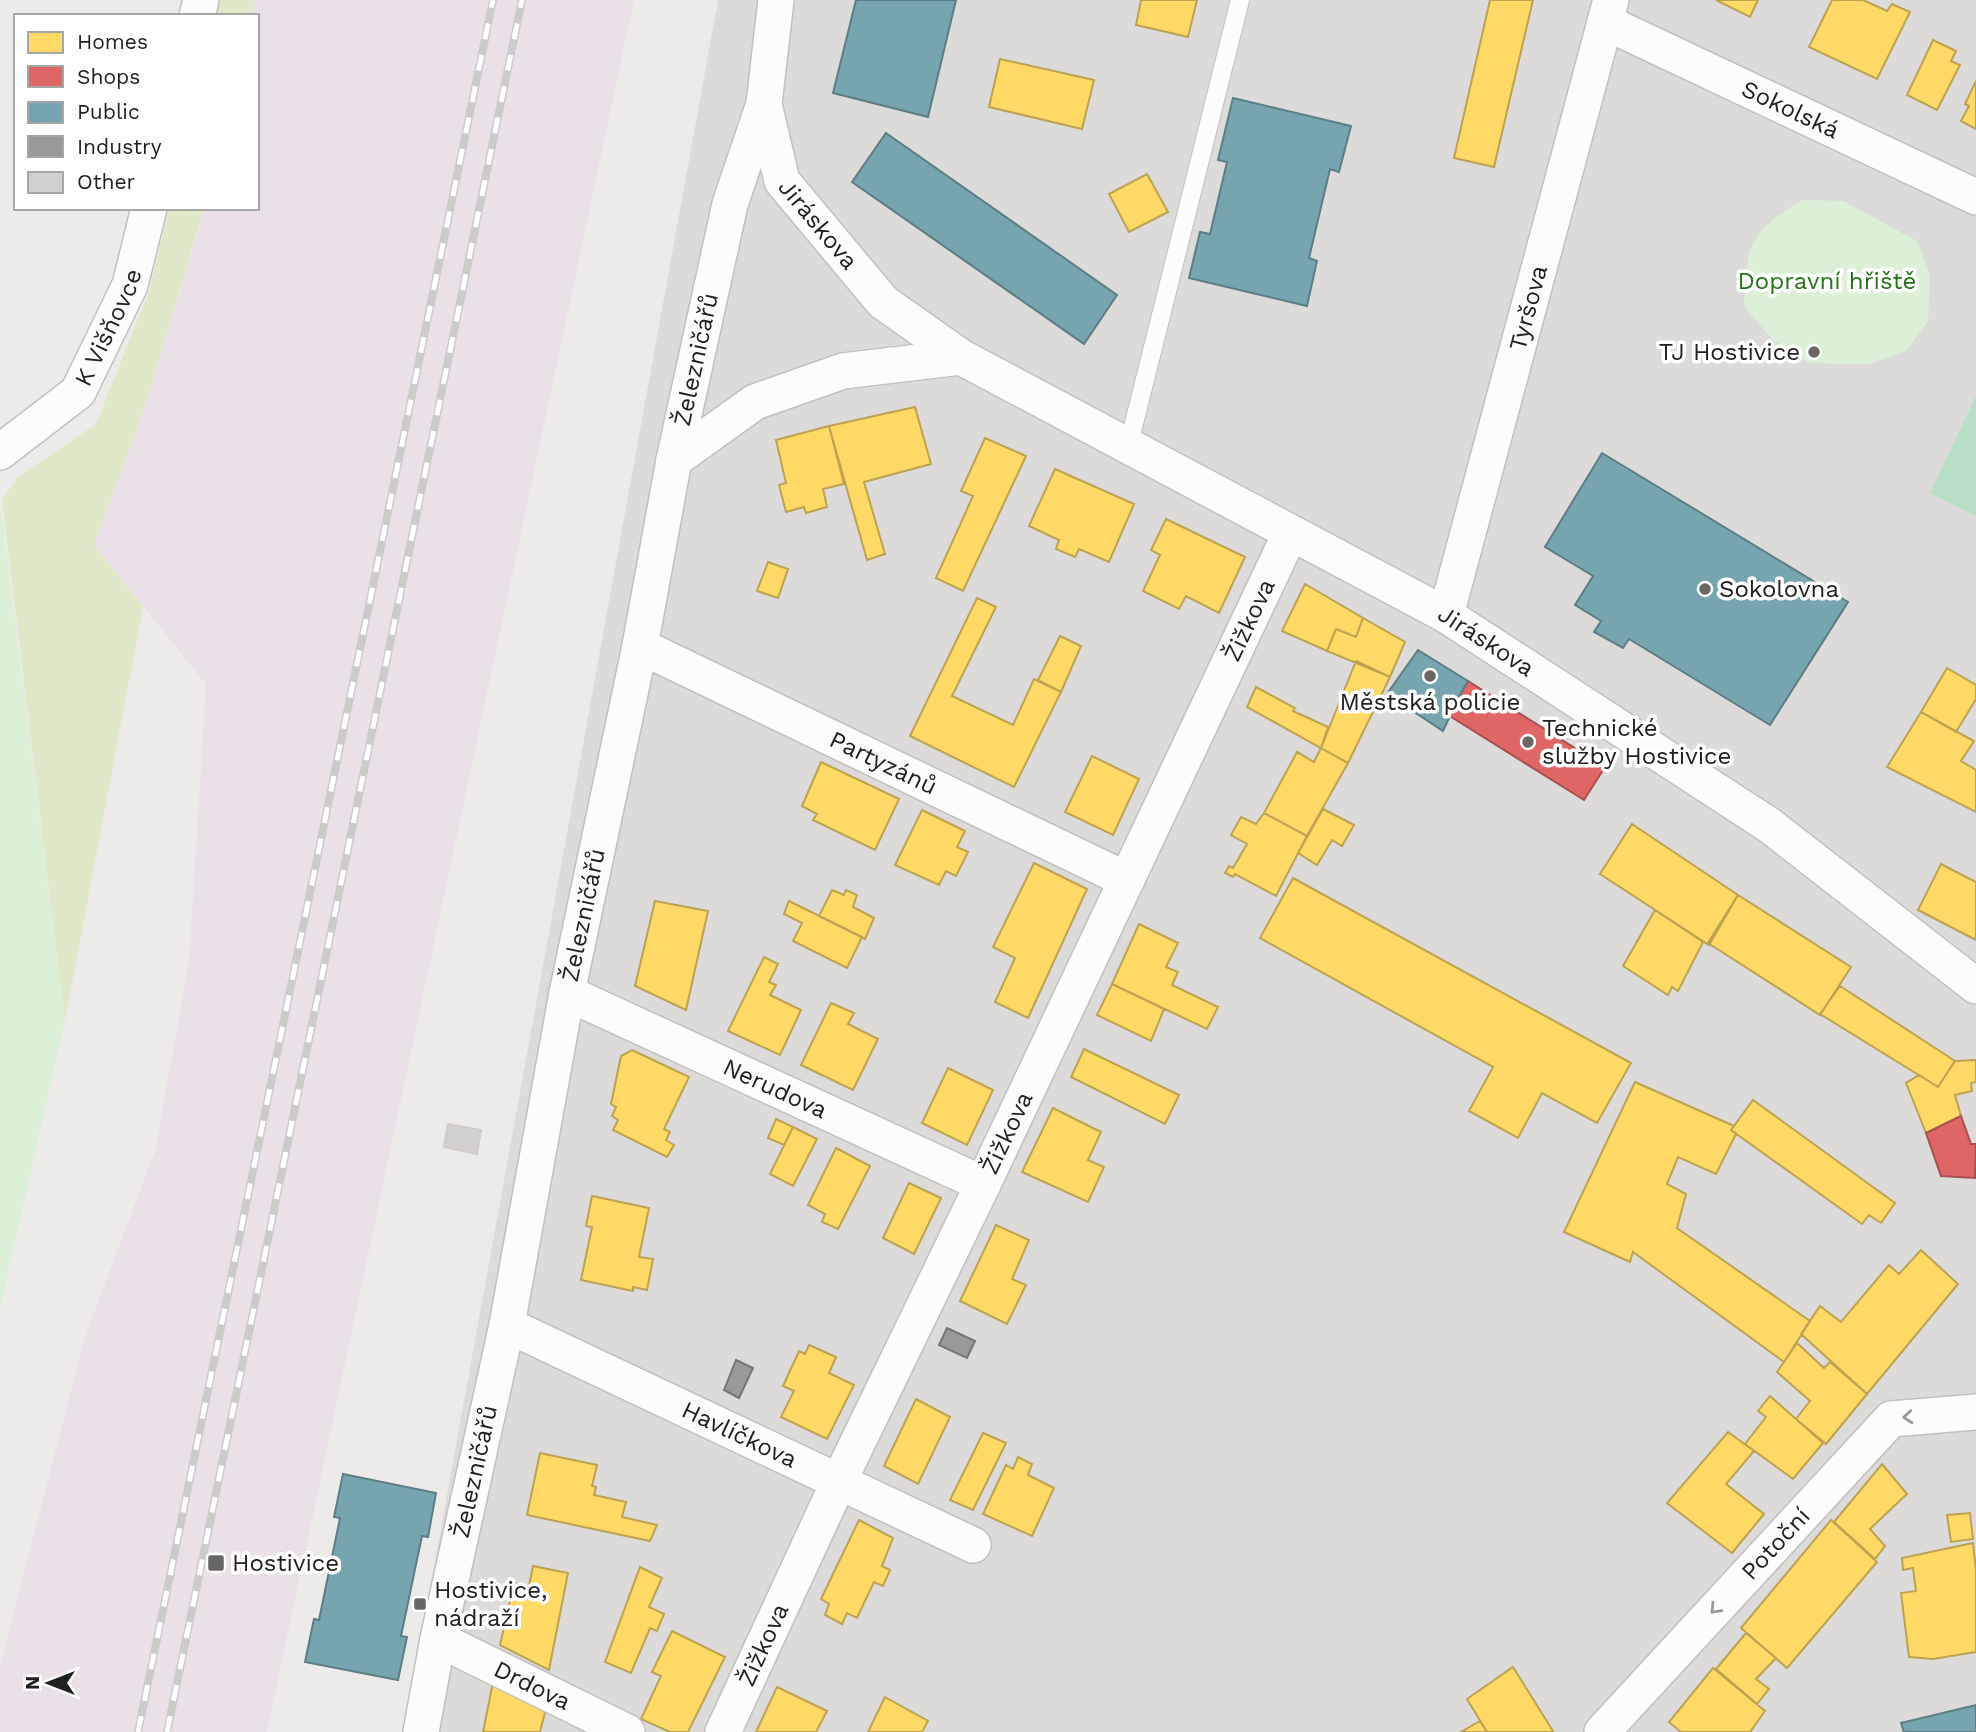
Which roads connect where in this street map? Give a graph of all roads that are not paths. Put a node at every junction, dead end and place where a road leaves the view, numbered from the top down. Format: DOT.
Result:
graph roads {
  1 [pos="776,0"];
  2 [pos="1240,0"];
  3 [pos="1608,11"];
  4 [pos="764,104"];
  5 [pos="1976,197"];
  6 [pos="149,210"];
  7 [pos="961,356"];
  8 [pos="1128,447"];
  9 [pos="0,452"];
  10 [pos="674,460"];
  11 [pos="1290,534"];
  12 [pos="1446,615"];
  13 [pos="640,646"];
  14 [pos="1126,880"];
  15 [pos="1976,986"];
  16 [pos="567,993"];
  17 [pos="983,1184"];
  18 [pos="507,1325"];
  19 [pos="1976,1412"];
  20 [pos="839,1479"];
  21 [pos="973,1545"];
  22 [pos="438,1639"];
  23 [pos="421,1732"];
  24 [pos="627,1732"];
  25 [pos="723,1732"];
  26 [pos="1602,1732"];
  1 -- 4 [label="street, Jiráskova"];
  2 -- 8 [label="lane"];
  3 -- 5 [label="street, Sokolská"];
  3 -- 12 [label="street, Tyršova"];
  4 -- 7 [label="street, Jiráskova"];
  4 -- 10 [label="street, Železničářů"];
  6 -- 9 [label="street, K Višňovce"];
  7 -- 8 [label="street, Jiráskova"];
  7 -- 10 [label="street"];
  8 -- 11 [label="street, Jiráskova"];
  10 -- 13 [label="street, Železničářů"];
  11 -- 12 [label="street, Jiráskova"];
  11 -- 14 [label="street, Žižkova"];
  12 -- 15 [label="street, Jiráskova"];
  13 -- 14 [label="street, Partyzánů"];
  13 -- 16 [label="street, Železničářů"];
  14 -- 17 [label="street, Žižkova"];
  16 -- 17 [label="street, Nerudova"];
  16 -- 18 [label="street, Železničářů"];
  17 -- 20 [label="street, Žižkova"];
  18 -- 20 [label="street, Havlíčkova"];
  18 -- 22 [label="street, Železničářů"];
  19 -- 26 [label="street, Potoční, one-way"];
  20 -- 21 [label="street, Havlíčkova"];
  20 -- 25 [label="street, Žižkova"];
  22 -- 23 [label="street, Železničářů"];
  22 -- 24 [label="street, Drdova"];
}
